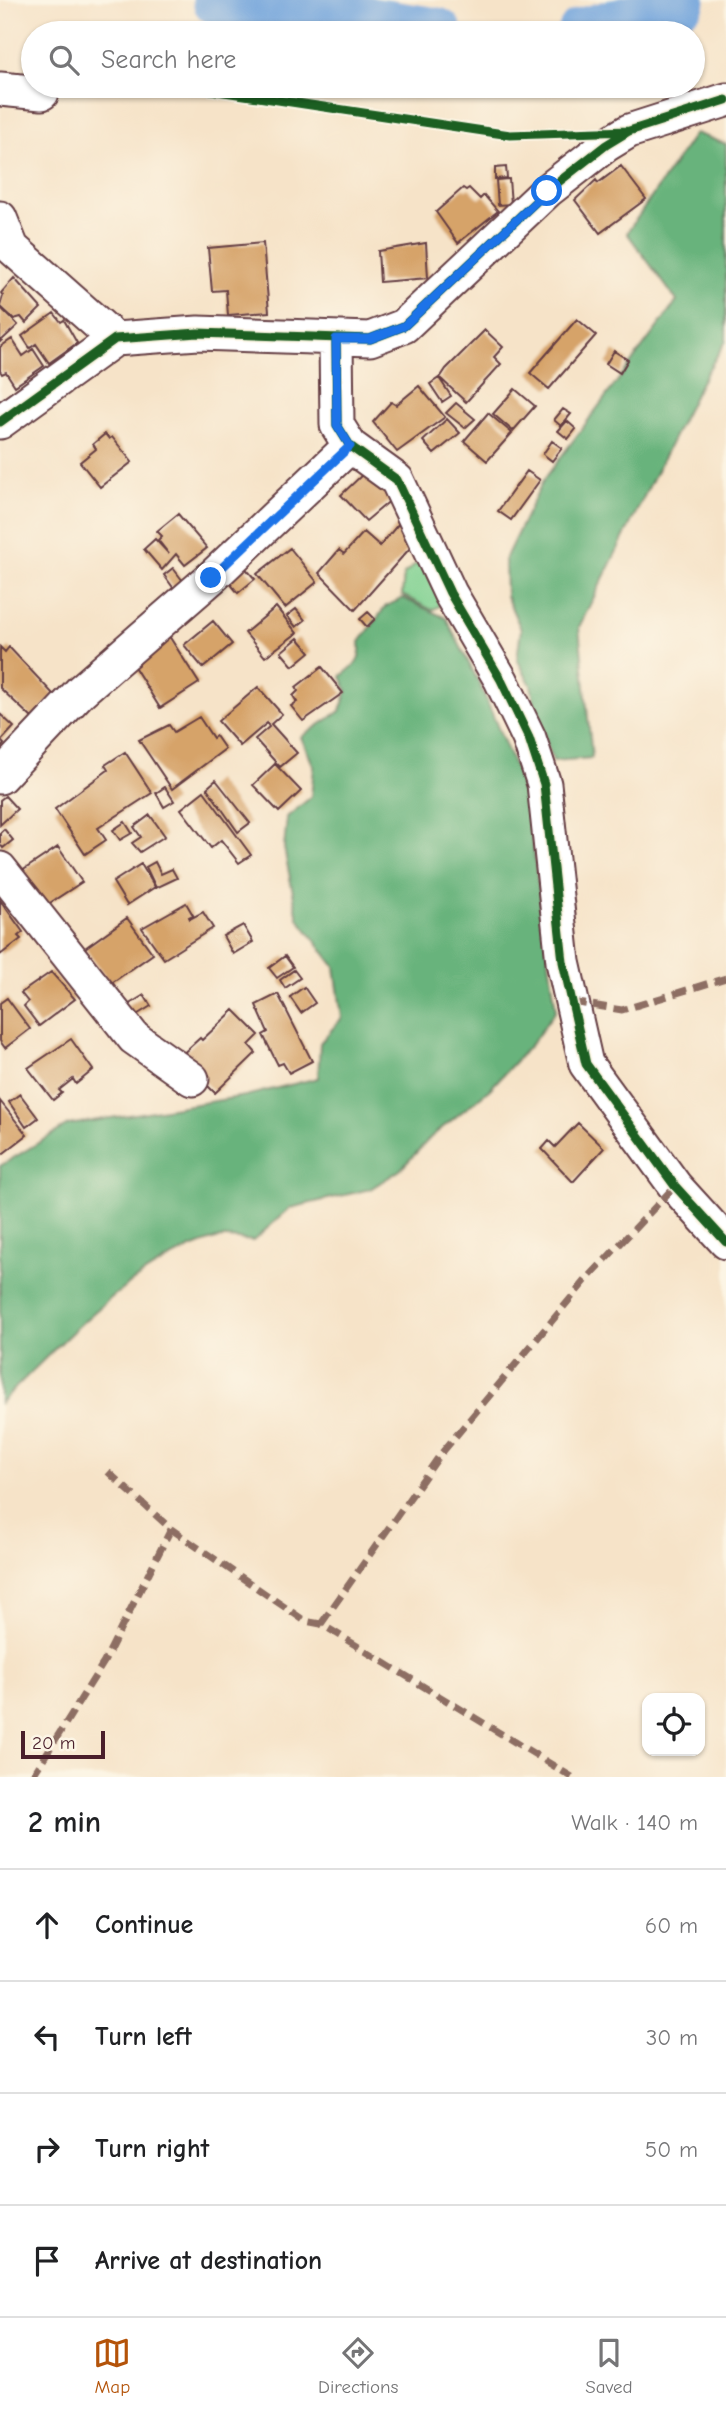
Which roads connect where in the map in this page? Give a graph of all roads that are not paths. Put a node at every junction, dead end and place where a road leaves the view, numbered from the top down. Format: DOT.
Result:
graph roads {
  1 [pos="0,89"];
  2 [pos="21,91"];
  3 [pos="726,100"];
  4 [pos="0,218"];
  5 [pos="115,339"];
  6 [pos="336,339"];
  7 [pos="0,422"];
  8 [pos="350,446"];
  9 [pos="0,777"];
  10 [pos="0,869"];
  11 [pos="192,1079"];
  12 [pos="726,1242"];
  1 -- 2 [label="street"];
  3 -- 6 [label="street"];
  4 -- 5 [label="street"];
  5 -- 6 [label="street"];
  5 -- 7 [label="street"];
  6 -- 8 [label="street"];
  8 -- 9 [label="street"];
  8 -- 12 [label="street"];
  10 -- 11 [label="street"];
}
